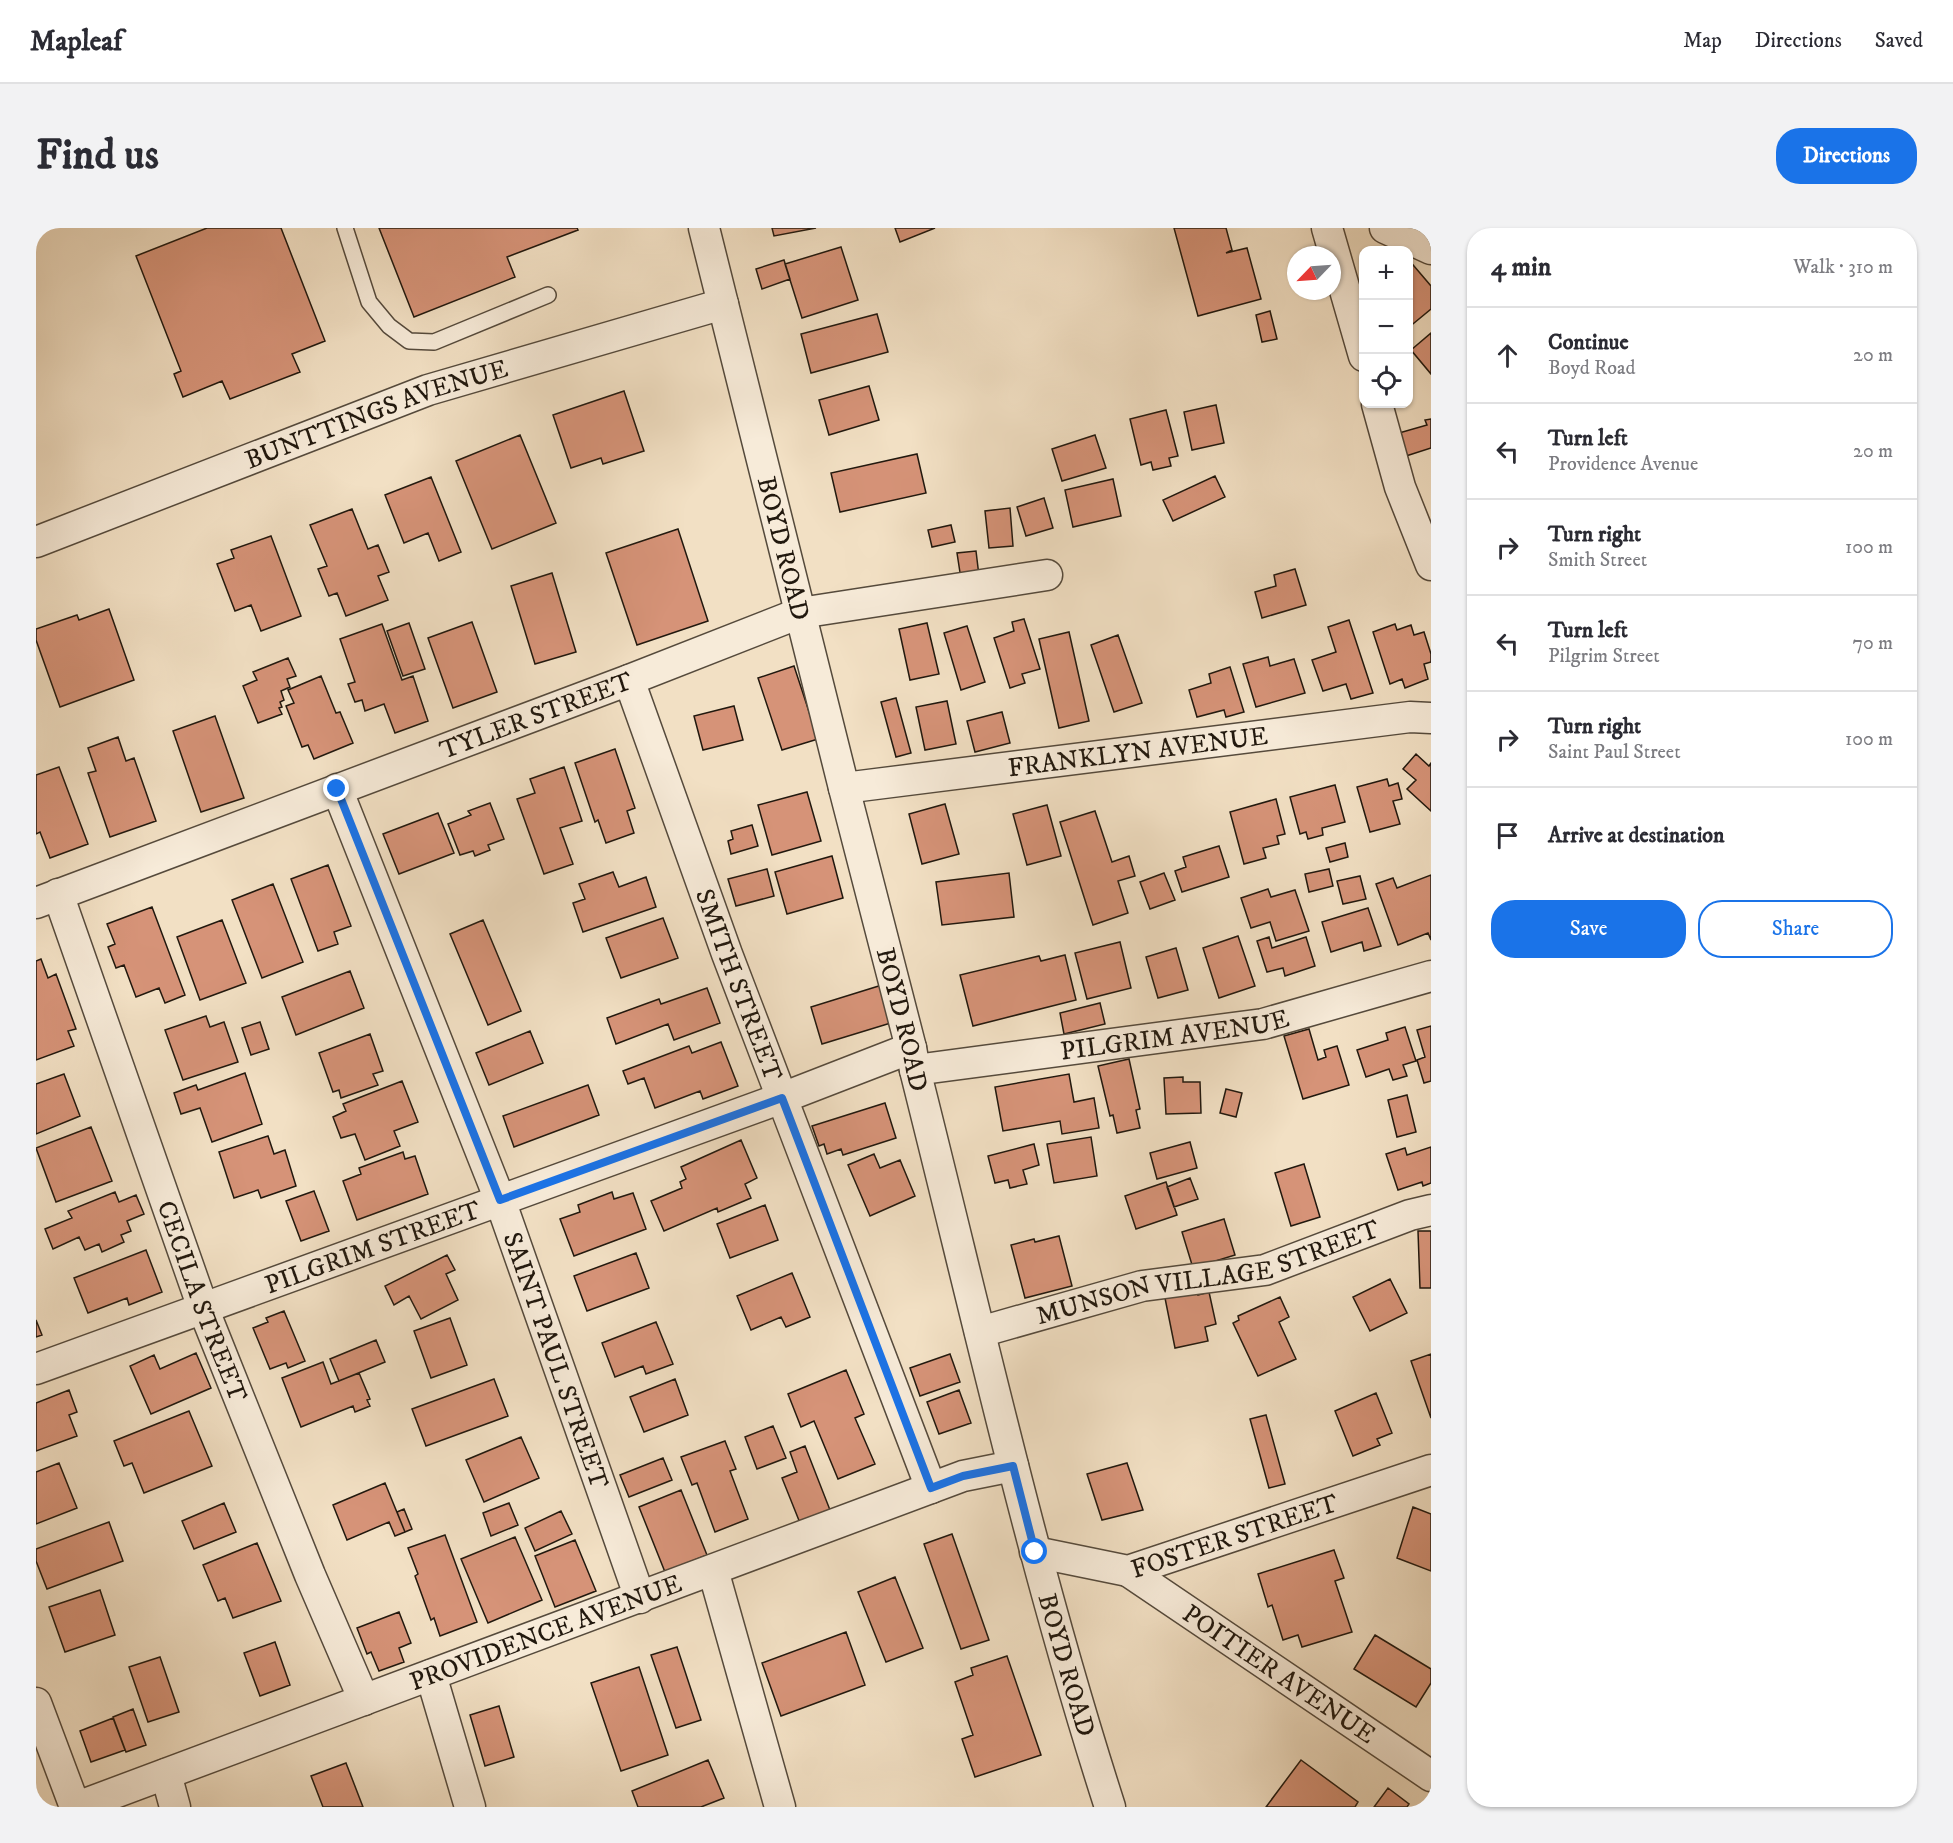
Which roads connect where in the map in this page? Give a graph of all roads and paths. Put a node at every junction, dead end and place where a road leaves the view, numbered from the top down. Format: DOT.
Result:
graph roads {
  1 [pos="345,228"];
  2 [pos="704,228"];
  3 [pos="1328,228"];
  4 [pos="1385,228"];
  5 [pos="1431,249"];
  6 [pos="549,295"];
  7 [pos="723,303"];
  8 [pos="1363,354"];
  9 [pos="1378,408"];
  10 [pos="36,542"];
  11 [pos="1431,565"];
  12 [pos="1047,575"];
  13 [pos="800,613"];
  14 [pos="629,680"];
  15 [pos="1431,718"];
  16 [pos="844,788"];
  17 [pos="337,789"];
  18 [pos="47,898"];
  19 [pos="1431,976"];
  20 [pos="913,1059"];
  21 [pos="782,1098"];
  22 [pos="500,1200"];
  23 [pos="1431,1210"];
  24 [pos="203,1308"];
  25 [pos="980,1332"];
  26 [pos="36,1369"];
  27 [pos="1013,1466"];
  28 [pos="1431,1470"];
  29 [pos="931,1488"];
  30 [pos="1035,1552"];
  31 [pos="713,1570"];
  32 [pos="1128,1571"];
  33 [pos="640,1598"];
  34 [pos="431,1675"];
  35 [pos="364,1700"];
  36 [pos="36,1703"];
  37 [pos="166,1774"];
  38 [pos="1431,1776"];
  39 [pos="76,1807"];
  40 [pos="176,1807"];
  41 [pos="470,1807"];
  42 [pos="780,1807"];
  43 [pos="1110,1807"];
  1 -- 6 [label="lane"];
  2 -- 7 [label="street, BOYD ROAD"];
  3 -- 8 [label="street"];
  4 -- 5 [label="street"];
  7 -- 10 [label="street, BUNTTINGS AVENUE"];
  7 -- 13 [label="street, BOYD ROAD"];
  9 -- 11 [label="street"];
  12 -- 13 [label="street, TYLER STREET"];
  13 -- 14 [label="street, TYLER STREET"];
  13 -- 16 [label="street, BOYD ROAD"];
  14 -- 17 [label="street, TYLER STREET"];
  14 -- 21 [label="street, SMITH STREET"];
  15 -- 16 [label="street, FRANKLYN AVENUE"];
  16 -- 20 [label="street, BOYD ROAD"];
  17 -- 18 [label="street, TYLER STREET"];
  17 -- 22 [label="street, SAINT PAUL STREET"];
  18 -- 24 [label="street, CECILA STREET"];
  19 -- 20 [label="street, PILGRIM AVENUE"];
  20 -- 21 [label="street, PILGRIM STREET"];
  20 -- 25 [label="street, BOYD ROAD"];
  21 -- 22 [label="street, PILGRIM STREET"];
  21 -- 29 [label="street, SMITH STREET"];
  22 -- 24 [label="street, PILGRIM STREET"];
  22 -- 33 [label="street, SAINT PAUL STREET"];
  23 -- 25 [label="street, MUNSON VILLAGE STREET"];
  24 -- 26 [label="street, PILGRIM STREET"];
  24 -- 35 [label="street, CECILA STREET"];
  25 -- 27 [label="street, BOYD ROAD"];
  27 -- 29 [label="street, PROVIDENCE AVENUE"];
  27 -- 30 [label="street, BOYD ROAD"];
  28 -- 32 [label="street, FOSTER STREET"];
  29 -- 31 [label="street, PROVIDENCE AVENUE"];
  30 -- 32 [label="street, FOSTER STREET"];
  30 -- 43 [label="street, BOYD ROAD"];
  31 -- 33 [label="street, PROVIDENCE AVENUE"];
  31 -- 42 [label="street"];
  32 -- 38 [label="street, POITIER AVENUE"];
  33 -- 34 [label="street, PROVIDENCE AVENUE"];
  34 -- 35 [label="street, PROVIDENCE AVENUE"];
  34 -- 41 [label="street"];
  35 -- 37 [label="street, PROVIDENCE AVENUE"];
  36 -- 39 [label="street"];
  37 -- 39 [label="street, PROVIDENCE AVENUE"];
  37 -- 40 [label="street"];
}
